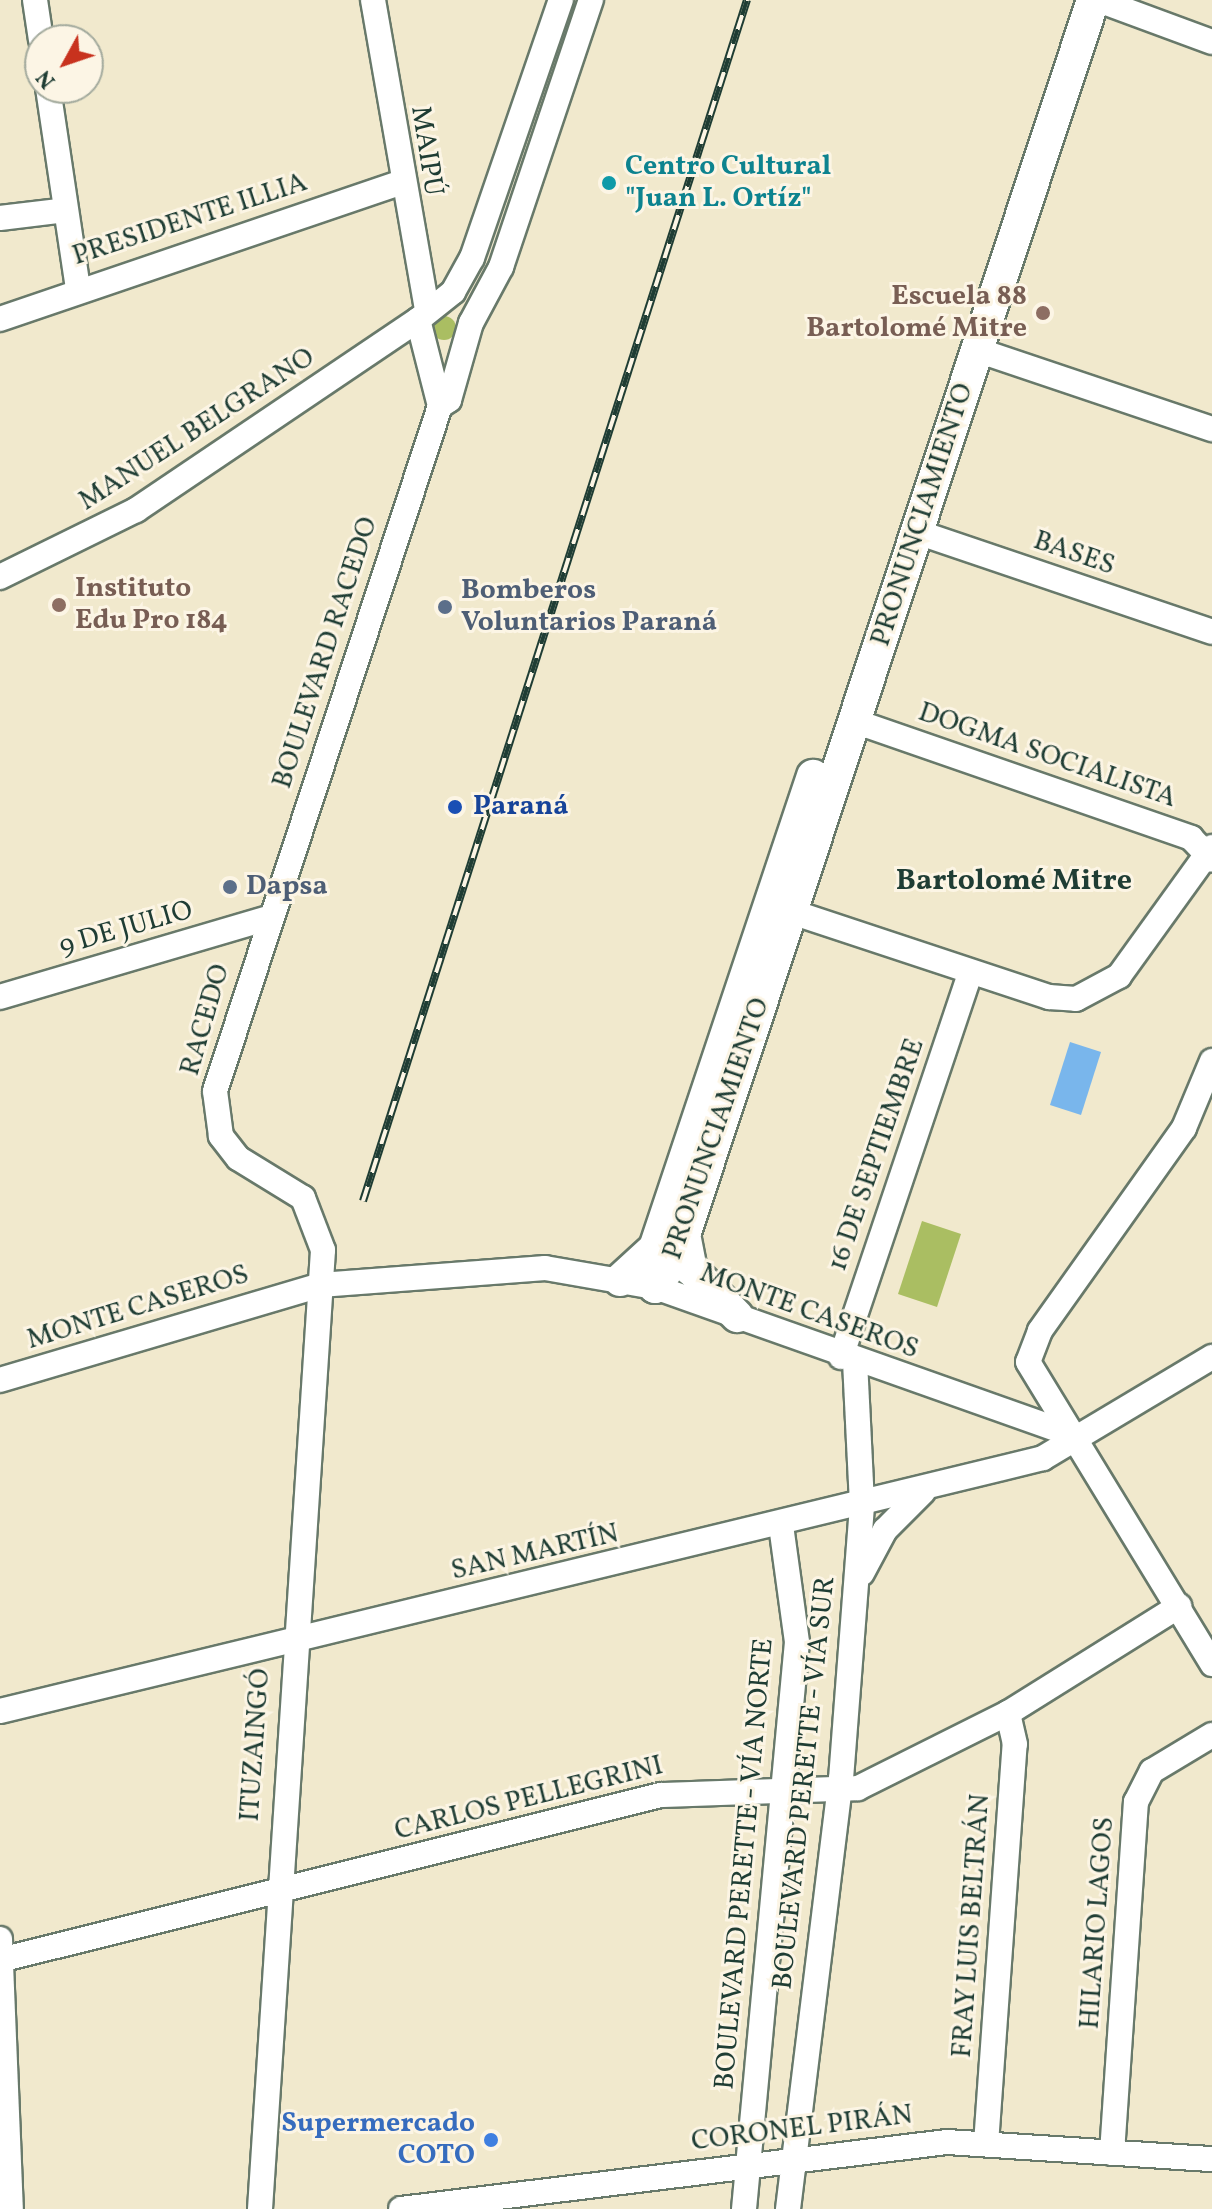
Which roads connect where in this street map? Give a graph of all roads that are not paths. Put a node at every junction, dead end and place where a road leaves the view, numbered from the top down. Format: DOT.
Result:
graph roads {
  1 [pos="35,0"];
  2 [pos="373,0"];
  3 [pos="561,0"];
  4 [pos="591,0"];
  5 [pos="1072,0"];
  6 [pos="1096,0"];
  7 [pos="39,24"];
  8 [pos="1212,42"];
  9 [pos="50,104"];
  10 [pos="400,183"];
  11 [pos="66,210"];
  12 [pos="0,218"];
  13 [pos="78,288"];
  14 [pos="428,311"];
  15 [pos="0,319"];
  16 [pos="468,335"];
  17 [pos="425,347"];
  18 [pos="977,350"];
  19 [pos="440,406"];
  20 [pos="1212,429"];
  21 [pos="917,532"];
  22 [pos="0,577"];
  23 [pos="1212,632"];
  24 [pos="854,721"];
  25 [pos="1211,854"];
  26 [pos="792,912"];
  27 [pos="269,918"];
  28 [pos="970,973"];
  29 [pos="0,997"];
  30 [pos="1212,1061"];
  31 [pos="684,1234"];
  32 [pos="655,1248"];
  33 [pos="620,1280"];
  34 [pos="320,1285"];
  35 [pos="655,1287"];
  36 [pos="737,1316"];
  37 [pos="1212,1357"];
  38 [pos="848,1360"];
  39 [pos="0,1380"];
  40 [pos="1078,1437"];
  41 [pos="933,1486"];
  42 [pos="862,1504"];
  43 [pos="781,1525"];
  44 [pos="856,1587"];
  45 [pos="1179,1606"];
  46 [pos="293,1642"];
  47 [pos="1212,1664"];
  48 [pos="0,1711"];
  49 [pos="1008,1713"];
  50 [pos="1212,1735"];
  51 [pos="839,1793"];
  52 [pos="786,1794"];
  53 [pos="277,1892"];
  54 [pos="0,1939"];
  55 [pos="0,1960"];
  56 [pos="986,2144"];
  57 [pos="1112,2153"];
  58 [pos="1212,2159"];
  59 [pos="793,2165"];
  60 [pos="747,2167"];
  61 [pos="11,2209"];
  62 [pos="260,2209"];
  63 [pos="401,2209"];
  64 [pos="744,2209"];
  65 [pos="788,2209"];
  1 -- 7 [label="street"];
  2 -- 10 [label="street, MAIPÚ"];
  3 -- 14 [label="street"];
  4 -- 16 [label="street, BOULEVARD RACEDO"];
  5 -- 32 [label="main road, PRONUNCIAMIENTO"];
  6 -- 8 [label="street"];
  6 -- 18 [label="main road, PRONUNCIAMIENTO"];
  9 -- 11 [label="street"];
  10 -- 13 [label="street, PRESIDENTE ILLIA"];
  10 -- 14 [label="street, MAIPÚ"];
  11 -- 12 [label="street"];
  11 -- 13 [label="street"];
  13 -- 15 [label="street, PRESIDENTE ILLIA"];
  14 -- 16 [label="street"];
  14 -- 17 [label="street"];
  14 -- 22 [label="street, MANUEL BELGRANO"];
  16 -- 17 [label="street"];
  16 -- 19 [label="street, BOULEVARD RACEDO"];
  17 -- 19 [label="street"];
  18 -- 20 [label="street"];
  18 -- 21 [label="main road, PRONUNCIAMIENTO"];
  19 -- 27 [label="street, BOULEVARD RACEDO"];
  21 -- 23 [label="street, BASES"];
  21 -- 24 [label="main road, PRONUNCIAMIENTO"];
  24 -- 25 [label="street, DOGMA SOCIALISTA"];
  24 -- 26 [label="main road, PRONUNCIAMIENTO"];
  25 -- 28 [label="street"];
  26 -- 28 [label="street"];
  26 -- 31 [label="main road, PRONUNCIAMIENTO"];
  27 -- 29 [label="street, 9 DE JULIO"];
  27 -- 34 [label="street, RACEDO"];
  28 -- 38 [label="street, 16 DE SEPTIEMBRE"];
  30 -- 40 [label="street"];
  31 -- 35 [label="main road, PRONUNCIAMIENTO"];
  31 -- 36 [label="main road"];
  32 -- 33 [label="main road"];
  32 -- 35 [label="main road, PRONUNCIAMIENTO"];
  33 -- 34 [label="street, MONTE CASEROS"];
  33 -- 35 [label="street, MONTE CASEROS"];
  34 -- 39 [label="street, MONTE CASEROS"];
  34 -- 46 [label="street, ITUZAINGÓ"];
  35 -- 36 [label="street, MONTE CASEROS"];
  36 -- 38 [label="street, MONTE CASEROS"];
  37 -- 40 [label="street, SAN MARTÍN"];
  38 -- 40 [label="street, MONTE CASEROS"];
  38 -- 42 [label="street, BOULEVARD PERETTE - VÍA SUR"];
  40 -- 41 [label="street, SAN MARTÍN"];
  40 -- 45 [label="street"];
  41 -- 42 [label="street, SAN MARTÍN"];
  41 -- 44 [label="street"];
  42 -- 43 [label="street, SAN MARTÍN"];
  42 -- 44 [label="street, BOULEVARD PERETTE - VÍA SUR"];
  43 -- 46 [label="street, SAN MARTÍN"];
  43 -- 52 [label="street, BOULEVARD PERETTE - VÍA NORTE"];
  44 -- 51 [label="street, BOULEVARD PERETTE - VÍA SUR"];
  45 -- 47 [label="street"];
  45 -- 49 [label="street, CARLOS PELLEGRINI"];
  46 -- 48 [label="street, SAN MARTÍN"];
  46 -- 53 [label="street, ITUZAINGÓ"];
  49 -- 51 [label="street, CARLOS PELLEGRINI"];
  49 -- 56 [label="street, FRAY LUIS BELTRÁN"];
  50 -- 57 [label="street, HILARIO LAGOS"];
  51 -- 52 [label="street, CARLOS PELLEGRINI"];
  51 -- 59 [label="street, BOULEVARD PERETTE - VÍA SUR"];
  52 -- 53 [label="street, CARLOS PELLEGRINI"];
  52 -- 60 [label="street, BOULEVARD PERETTE - VÍA NORTE"];
  53 -- 55 [label="street, CARLOS PELLEGRINI"];
  53 -- 62 [label="street, ITUZAINGÓ"];
  54 -- 55 [label="street"];
  55 -- 61 [label="street"];
  56 -- 57 [label="street, CORONEL PIRÁN"];
  56 -- 59 [label="street, CORONEL PIRÁN"];
  57 -- 58 [label="street, CORONEL PIRÁN"];
  59 -- 60 [label="street, CORONEL PIRÁN"];
  59 -- 65 [label="street, BOULEVARD PERETTE - VÍA SUR"];
  60 -- 63 [label="street, CORONEL PIRÁN"];
  60 -- 64 [label="street, BOULEVARD PERETTE - VÍA NORTE"];
}
